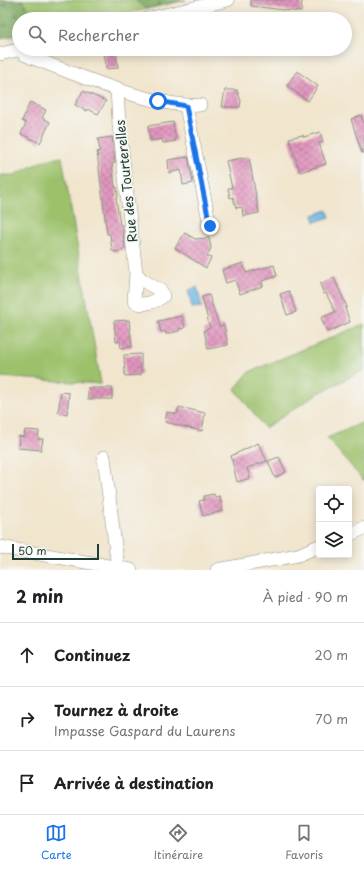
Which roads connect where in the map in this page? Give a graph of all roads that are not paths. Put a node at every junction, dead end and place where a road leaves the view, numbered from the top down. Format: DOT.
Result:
graph roads {
  1 [pos="228,0"];
  2 [pos="177,12"];
  3 [pos="12,51"];
  4 [pos="0,54"];
  5 [pos="28,56"];
  6 [pos="117,88"];
  7 [pos="200,105"];
  8 [pos="186,106"];
  9 [pos="210,226"];
  10 [pos="136,273"];
  11 [pos="104,458"];
  12 [pos="364,528"];
  13 [pos="352,534"];
  14 [pos="0,547"];
  15 [pos="316,547"];
  16 [pos="124,569"];
  17 [pos="217,570"];
  1 -- 2 [label="street"];
  3 -- 4 [label="street"];
  5 -- 6 [label="street"];
  6 -- 8 [label="street"];
  6 -- 10 [label="street, Rue des Tourterelles"];
  7 -- 8 [label="street"];
  8 -- 9 [label="street"];
  11 -- 16 [label="street"];
  12 -- 13 [label="street"];
  14 -- 16 [label="street"];
  15 -- 17 [label="street"];
}
